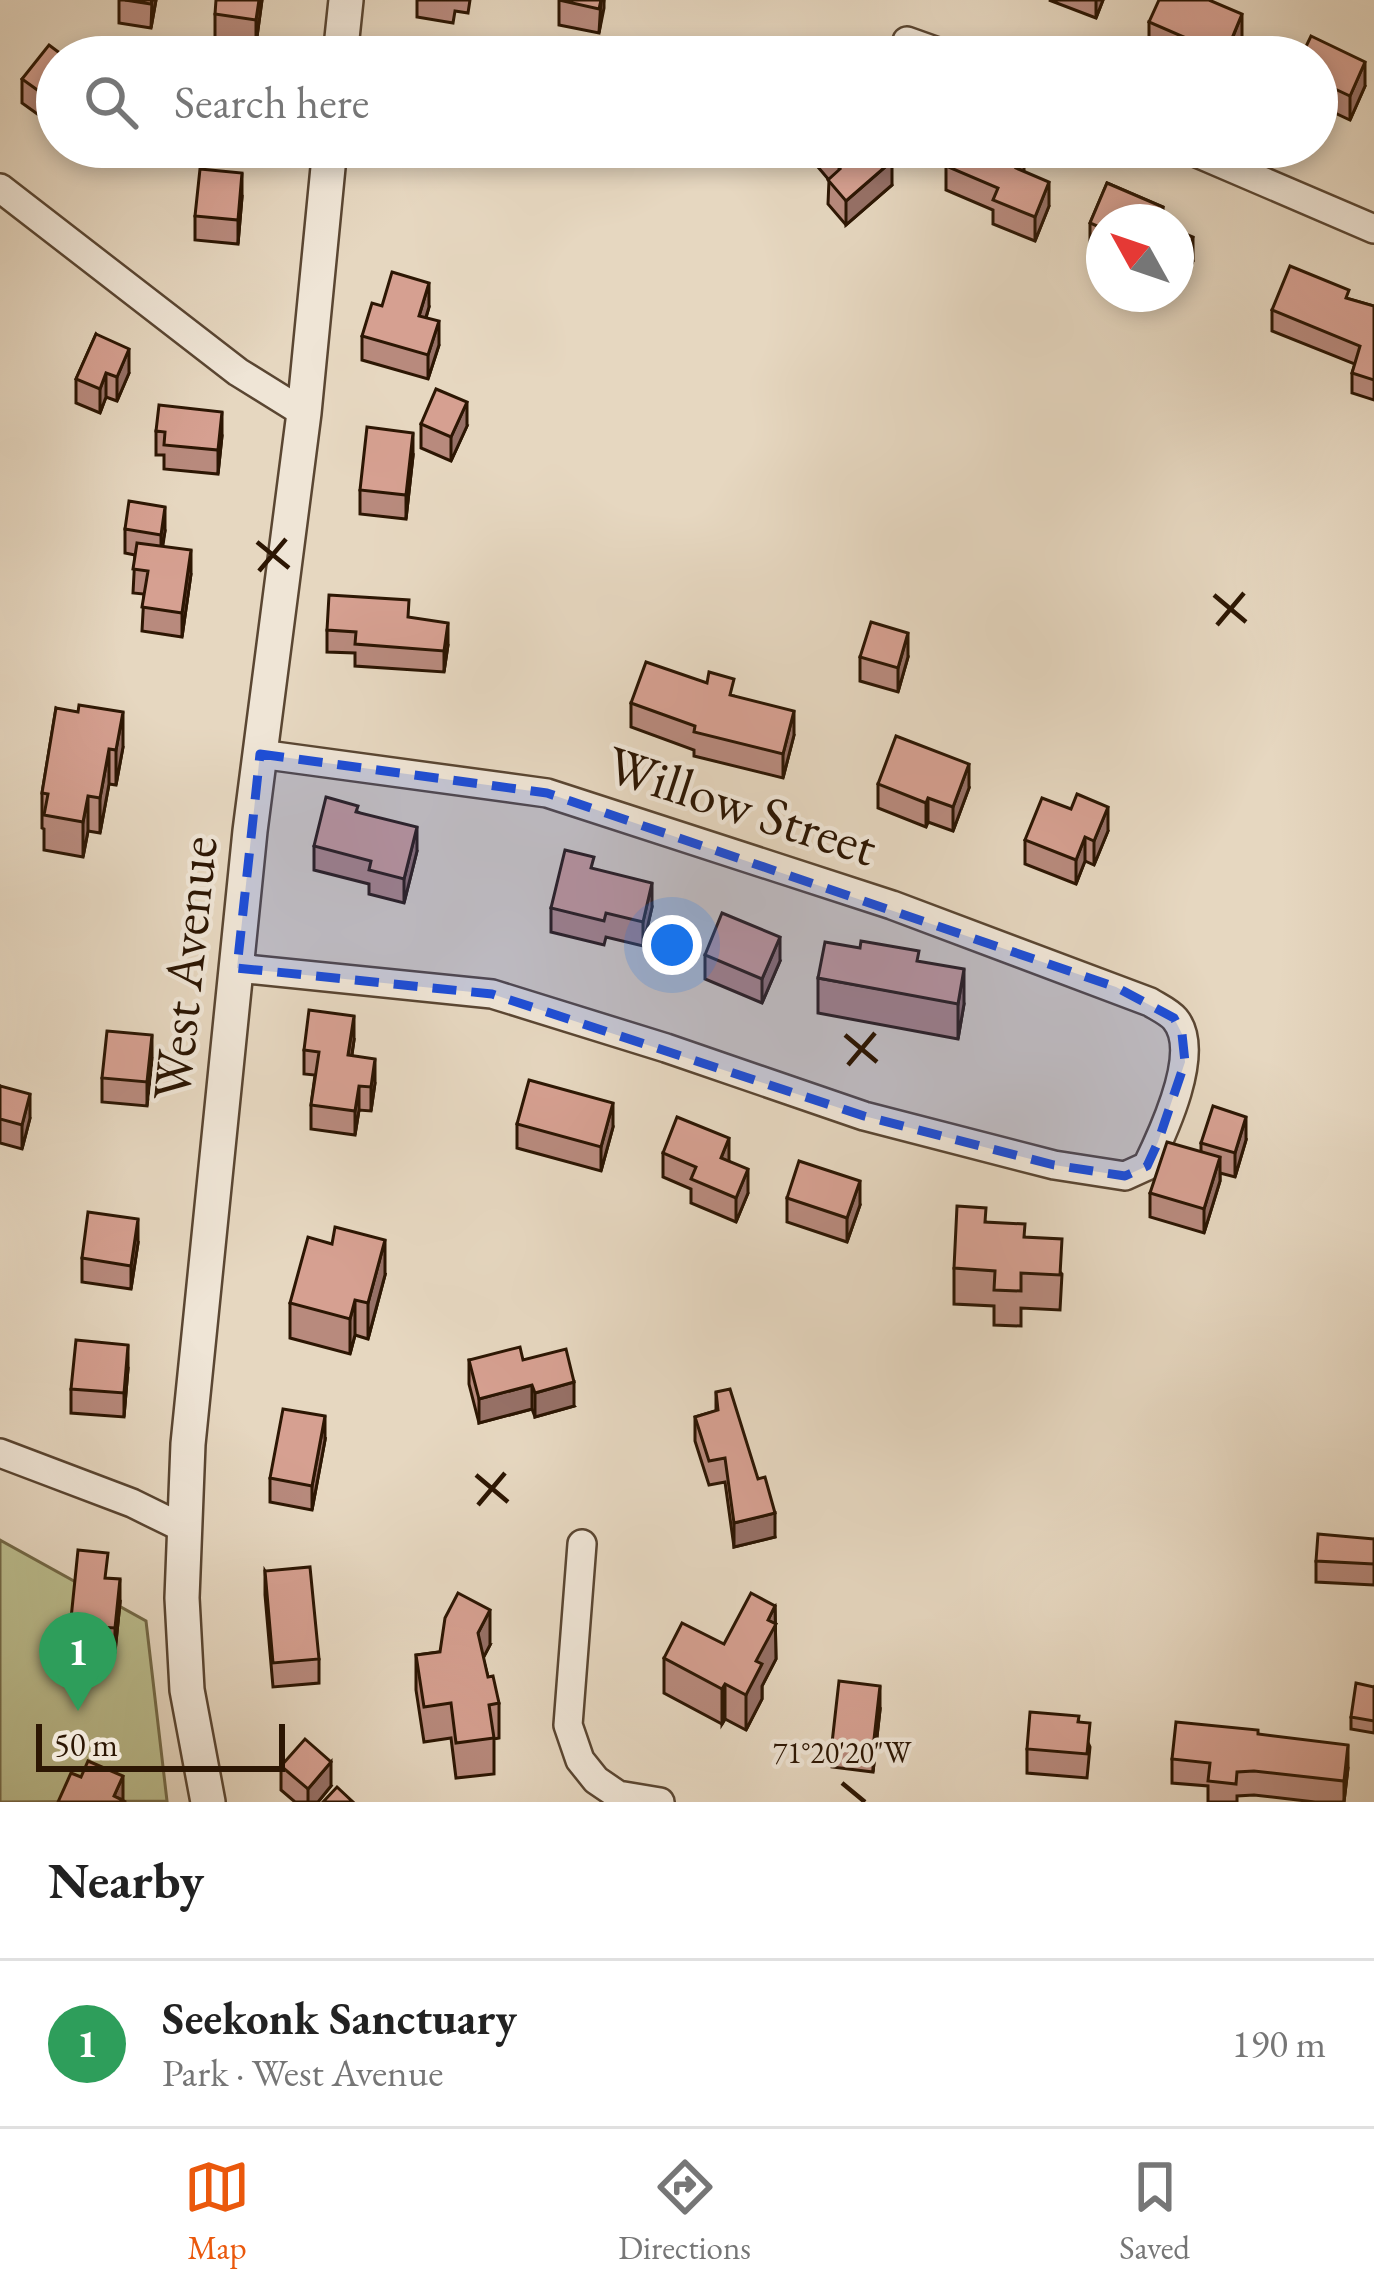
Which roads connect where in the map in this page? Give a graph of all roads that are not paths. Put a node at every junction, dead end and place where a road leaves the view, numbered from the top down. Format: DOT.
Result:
graph roads {
  1 [pos="346,0"];
  2 [pos="342,36"];
  3 [pos="329,168"];
  4 [pos="1232,168"];
  5 [pos="0,188"];
  6 [pos="1374,229"];
  7 [pos="304,412"];
  8 [pos="260,754"];
  9 [pos="237,968"];
  10 [pos="0,1453"];
  11 [pos="183,1528"];
  12 [pos="583,1544"];
  13 [pos="208,1802"];
  14 [pos="659,1802"];
  1 -- 2 [label="street"];
  3 -- 7 [label="street, West Avenue"];
  4 -- 6 [label="street"];
  5 -- 7 [label="street"];
  7 -- 8 [label="street, West Avenue"];
  8 -- 9 [label="street, West Avenue"];
  8 -- 9 [label="street, Willow Street"];
  9 -- 11 [label="street, West Avenue"];
  10 -- 11 [label="street"];
  11 -- 13 [label="street, West Avenue"];
  12 -- 14 [label="street"];
}
